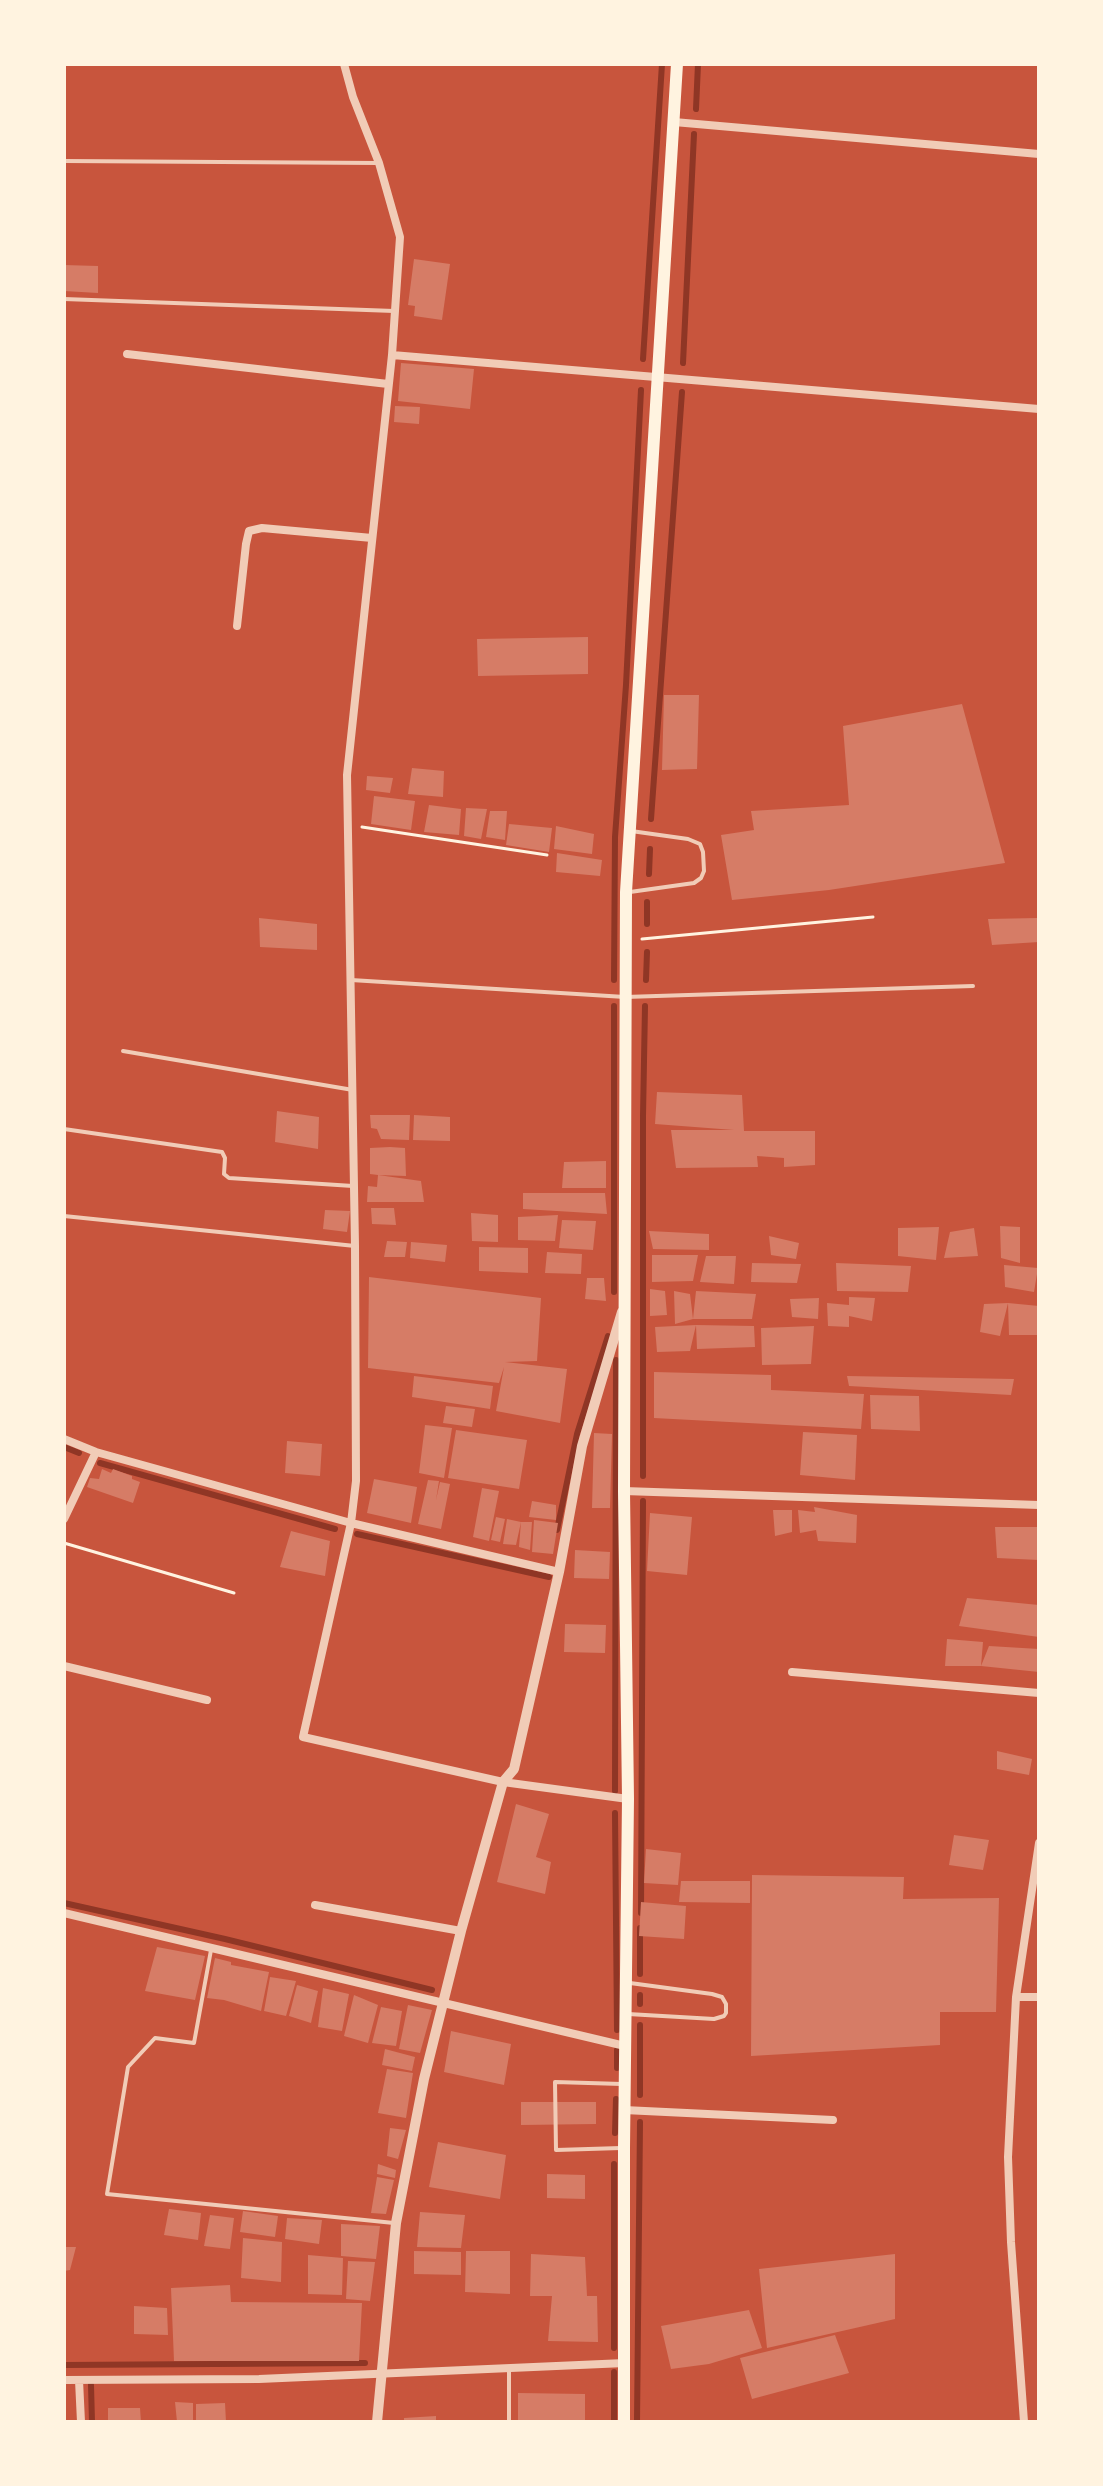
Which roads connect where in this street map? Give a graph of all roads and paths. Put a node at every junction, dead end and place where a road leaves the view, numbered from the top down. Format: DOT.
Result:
graph roads {
  1 [pos="344,64"];
  2 [pos="677,64"];
  3 [pos="674,122"];
  4 [pos="1039,154"];
  5 [pos="64,161"];
  6 [pos="379,163"];
  7 [pos="64,299"];
  8 [pos="396,311"];
  9 [pos="127,354"];
  10 [pos="392,355"];
  11 [pos="659,376"];
  12 [pos="388,384"];
  13 [pos="1039,409"];
  14 [pos="372,538"];
  15 [pos="237,626"];
  16 [pos="347,825"];
  17 [pos="628,831"];
  18 [pos="547,855"];
  19 [pos="626,892"];
  20 [pos="873,917"];
  21 [pos="626,940"];
  22 [pos="351,980"];
  23 [pos="973,986"];
  24 [pos="625,997"];
  25 [pos="123,1051"];
  26 [pos="353,1090"];
  27 [pos="64,1129"];
  28 [pos="353,1186"];
  29 [pos="64,1216"];
  30 [pos="355,1246"];
  31 [pos="626,1298"];
  32 [pos="64,1439"];
  33 [pos="96,1452"];
  34 [pos="624,1491"];
  35 [pos="1039,1505"];
  36 [pos="64,1519"];
  37 [pos="351,1523"];
  38 [pos="64,1543"];
  39 [pos="559,1572"];
  40 [pos="234,1593"];
  41 [pos="64,1666"];
  42 [pos="792,1672"];
  43 [pos="1039,1693"];
  44 [pos="207,1700"];
  45 [pos="503,1782"];
  46 [pos="628,1799"];
  47 [pos="1039,1843"];
  48 [pos="315,1905"];
  49 [pos="64,1913"];
  50 [pos="461,1931"];
  51 [pos="211,1950"];
  52 [pos="626,1983"];
  53 [pos="1016,1997"];
  54 [pos="1039,1997"];
  55 [pos="443,2003"];
  56 [pos="625,2014"];
  57 [pos="625,2046"];
  58 [pos="625,2084"];
  59 [pos="624,2110"];
  60 [pos="833,2120"];
  61 [pos="624,2148"];
  62 [pos="396,2223"];
  63 [pos="625,2363"];
  64 [pos="509,2369"];
  65 [pos="380,2375"];
  66 [pos="64,2380"];
  67 [pos="79,2380"];
  68 [pos="81,2422"];
  69 [pos="377,2422"];
  70 [pos="509,2422"];
  71 [pos="624,2422"];
  72 [pos="1024,2422"];
  1 -- 6 [label="street"];
  2 -- 3 [label="main road"];
  3 -- 4 [label="street"];
  3 -- 11 [label="main road"];
  5 -- 6 [label="lane"];
  6 -- 8 [label="street"];
  7 -- 8 [label="lane"];
  8 -- 10 [label="street"];
  9 -- 12 [label="street"];
  10 -- 11 [label="street"];
  10 -- 12 [label="street"];
  11 -- 13 [label="street"];
  11 -- 17 [label="main road"];
  12 -- 14 [label="street"];
  14 -- 15 [label="street"];
  14 -- 16 [label="street"];
  16 -- 18 [label="path"];
  16 -- 22 [label="street"];
  17 -- 19 [label="main road"];
  17 -- 19 [label="lane"];
  19 -- 21 [label="main road"];
  20 -- 21 [label="path"];
  21 -- 24 [label="main road"];
  22 -- 24 [label="lane"];
  22 -- 26 [label="street"];
  23 -- 24 [label="lane"];
  24 -- 31 [label="main road"];
  25 -- 26 [label="lane"];
  26 -- 28 [label="street"];
  27 -- 28 [label="lane"];
  28 -- 30 [label="street"];
  29 -- 30 [label="lane"];
  30 -- 37 [label="street"];
  31 -- 34 [label="main road"];
  31 -- 39 [label="street"];
  32 -- 33 [label="street"];
  33 -- 36 [label="street"];
  33 -- 37 [label="street"];
  34 -- 35 [label="street"];
  34 -- 46 [label="main road"];
  37 -- 39 [label="street"];
  37 -- 45 [label="street"];
  38 -- 40 [label="path"];
  39 -- 45 [label="street"];
  41 -- 44 [label="street"];
  42 -- 43 [label="street"];
  45 -- 46 [label="street"];
  45 -- 50 [label="street"];
  46 -- 52 [label="main road"];
  47 -- 53 [label="street"];
  48 -- 50 [label="street"];
  49 -- 51 [label="street"];
  50 -- 55 [label="street"];
  51 -- 55 [label="street"];
  51 -- 62 [label="lane"];
  52 -- 56 [label="main road"];
  52 -- 56 [label="lane"];
  53 -- 54 [label="street"];
  53 -- 72 [label="street"];
  55 -- 57 [label="street"];
  55 -- 62 [label="street"];
  56 -- 57 [label="main road"];
  57 -- 58 [label="main road"];
  58 -- 59 [label="main road"];
  58 -- 61 [label="lane"];
  59 -- 60 [label="street"];
  59 -- 61 [label="main road"];
  61 -- 63 [label="main road"];
  62 -- 65 [label="street"];
  63 -- 64 [label="street"];
  63 -- 71 [label="main road"];
  64 -- 65 [label="street"];
  64 -- 70 [label="lane"];
  65 -- 67 [label="street"];
  65 -- 69 [label="street"];
  66 -- 67 [label="street"];
  67 -- 68 [label="street"];
}
